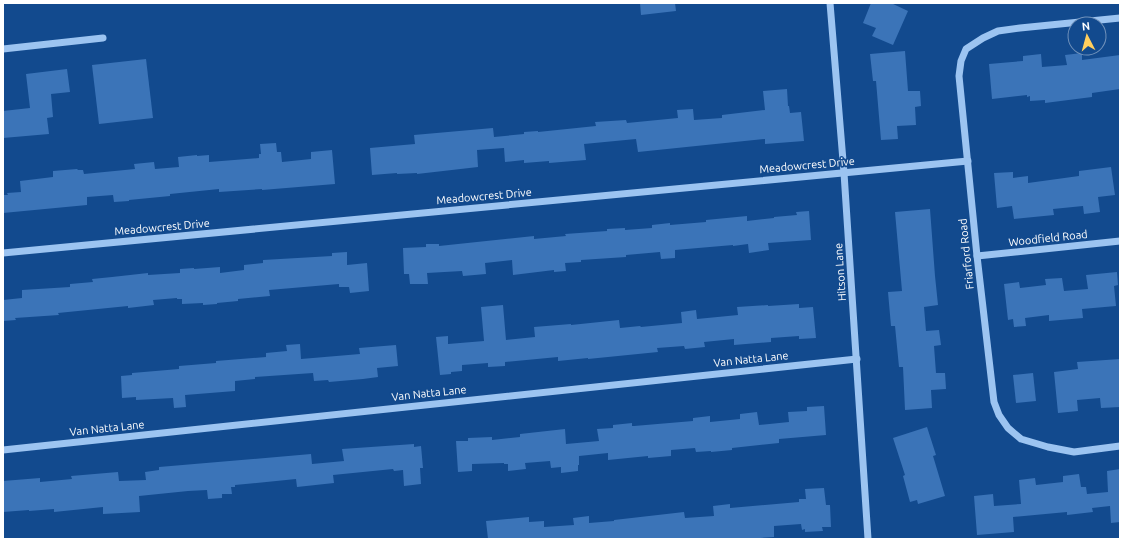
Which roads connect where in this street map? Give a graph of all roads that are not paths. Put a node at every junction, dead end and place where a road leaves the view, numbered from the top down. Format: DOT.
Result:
graph roads {
  1 [pos="830,3"];
  2 [pos="1120,18"];
  3 [pos="103,38"];
  4 [pos="3,49"];
  5 [pos="968,161"];
  6 [pos="844,173"];
  7 [pos="1120,241"];
  8 [pos="3,253"];
  9 [pos="977,256"];
  10 [pos="857,359"];
  11 [pos="1120,446"];
  12 [pos="3,450"];
  13 [pos="868,539"];
  1 -- 6 [label="street, Hitson Lane"];
  2 -- 5 [label="street, Friarford Road"];
  3 -- 4 [label="street"];
  5 -- 6 [label="street, Meadowcrest Drive"];
  5 -- 9 [label="street, Friarford Road"];
  6 -- 8 [label="street, Meadowcrest Drive"];
  6 -- 10 [label="street, Hitson Lane"];
  7 -- 9 [label="street, Woodfield Road"];
  9 -- 11 [label="street, Friarford Road"];
  10 -- 12 [label="street, Van Natta Lane"];
  10 -- 13 [label="street, Hitson Lane"];
}
